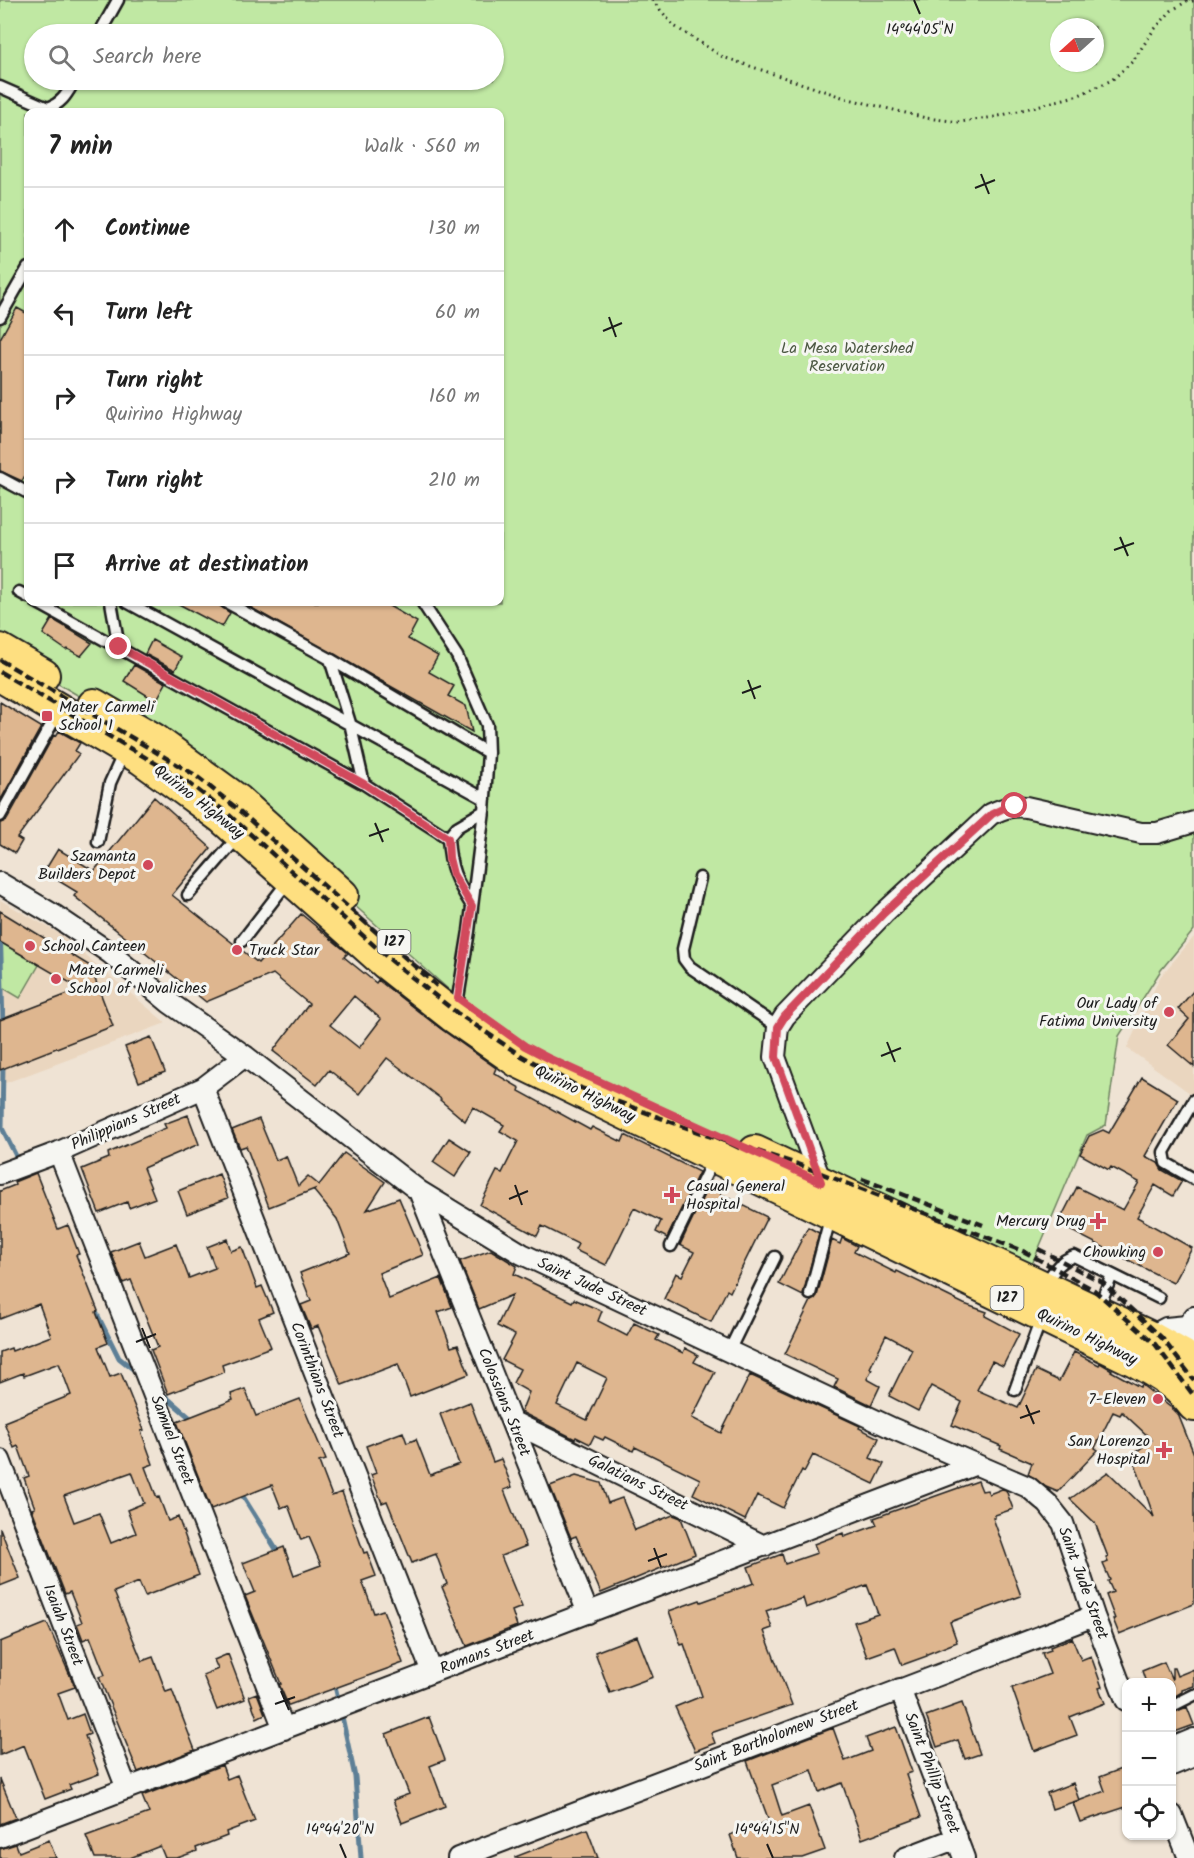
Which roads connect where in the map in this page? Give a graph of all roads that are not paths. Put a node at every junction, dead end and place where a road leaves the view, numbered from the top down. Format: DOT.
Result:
graph roads {
  1 [pos="118,0"];
  2 [pos="105,24"];
  3 [pos="1,88"];
  4 [pos="69,90"];
  5 [pos="48,108"];
  6 [pos="48,108"];
  7 [pos="24,275"];
  8 [pos="0,317"];
  9 [pos="0,478"];
  10 [pos="24,491"];
  11 [pos="43,606"];
  12 [pos="112,606"];
  13 [pos="134,606"];
  14 [pos="233,606"];
  15 [pos="425,606"];
  16 [pos="119,647"];
  17 [pos="0,650"];
  18 [pos="330,659"];
  19 [pos="0,675"];
  20 [pos="59,710"];
  21 [pos="350,723"];
  22 [pos="116,743"];
  23 [pos="488,753"];
  24 [pos="364,784"];
  25 [pos="485,799"];
  26 [pos="484,811"];
  27 [pos="0,816"];
  28 [pos="1194,822"];
  29 [pos="241,834"];
  30 [pos="448,838"];
  31 [pos="98,842"];
  32 [pos="290,878"];
  33 [pos="700,878"];
  34 [pos="0,883"];
  35 [pos="188,895"];
  36 [pos="472,906"];
  37 [pos="242,941"];
  38 [pos="455,1006"];
  39 [pos="778,1027"];
  40 [pos="245,1056"];
  41 [pos="202,1088"];
  42 [pos="1194,1100"];
  43 [pos="59,1152"];
  44 [pos="715,1156"];
  45 [pos="0,1174"];
  46 [pos="1194,1179"];
  47 [pos="419,1191"];
  48 [pos="821,1199"];
  49 [pos="671,1246"];
  50 [pos="775,1257"];
  51 [pos="1112,1275"];
  52 [pos="810,1294"];
  53 [pos="1159,1298"];
  54 [pos="1043,1301"];
  55 [pos="1097,1312"];
  56 [pos="1187,1342"];
  57 [pos="729,1351"];
  58 [pos="1016,1390"];
  59 [pos="1194,1405"];
  60 [pos="511,1421"];
  61 [pos="0,1460"];
  62 [pos="974,1465"];
  63 [pos="764,1546"];
  64 [pos="588,1613"];
  65 [pos="1094,1616"];
  66 [pos="432,1672"];
  67 [pos="900,1689"];
  68 [pos="1122,1690"];
  69 [pos="1194,1695"];
  70 [pos="1176,1704"];
  71 [pos="284,1729"];
  72 [pos="1194,1739"];
  73 [pos="1176,1746"];
  74 [pos="1194,1756"];
  75 [pos="1176,1763"];
  76 [pos="127,1789"];
  77 [pos="1176,1825"];
  78 [pos="0,1837"];
  79 [pos="957,1838"];
  80 [pos="458,1858"];
  81 [pos="905,1858"];
  82 [pos="964,1858"];
  83 [pos="1189,1858"];
  1 -- 2 [label="lane"];
  3 -- 5 [label="lane"];
  4 -- 6 [label="lane"];
  7 -- 8 [label="lane"];
  9 -- 10 [label="lane"];
  11 -- 16 [label="lane"];
  12 -- 16 [label="lane"];
  13 -- 21 [label="lane"];
  14 -- 18 [label="lane"];
  15 -- 23 [label="lane"];
  16 -- 24 [label="lane"];
  17 -- 38 [label="main road, Quirino Highway / 127"];
  18 -- 21 [label="lane"];
  18 -- 23 [label="lane"];
  19 -- 20 [label="main road, Quirino Highway / 127"];
  20 -- 22 [label="main road, Quirino Highway / 127"];
  20 -- 27 [label="lane"];
  21 -- 24 [label="lane"];
  21 -- 25 [label="lane"];
  22 -- 29 [label="main road, Quirino Highway / 127"];
  22 -- 31 [label="lane"];
  23 -- 25 [label="lane"];
  24 -- 30 [label="lane"];
  25 -- 26 [label="lane"];
  26 -- 30 [label="lane"];
  26 -- 36 [label="lane"];
  28 -- 39 [label="street"];
  29 -- 32 [label="main road, Quirino Highway / 127"];
  29 -- 35 [label="lane"];
  30 -- 36 [label="lane"];
  32 -- 37 [label="lane"];
  32 -- 38 [label="main road, Quirino Highway / 127"];
  33 -- 39 [label="lane"];
  34 -- 40 [label="street, Saint Jude Street"];
  36 -- 38 [label="lane"];
  38 -- 44 [label="main road, Quirino Highway / 127"];
  38 -- 48 [label="main road, Quirino Highway / 127"];
  39 -- 48 [label="street"];
  40 -- 41 [label="street, Philippians Street"];
  40 -- 47 [label="street, Saint Jude Street"];
  41 -- 43 [label="street, Philippians Street"];
  41 -- 66 [label="street, Corinthians Street"];
  42 -- 46 [label="lane"];
  43 -- 45 [label="street, Philippians Street"];
  43 -- 71 [label="street, Samuel Street"];
  44 -- 48 [label="main road, Quirino Highway / 127"];
  44 -- 49 [label="lane"];
  47 -- 57 [label="street, Saint Jude Street"];
  47 -- 60 [label="street, Colossians Street"];
  48 -- 52 [label="lane"];
  48 -- 54 [label="main road, Quirino Highway / 127"];
  50 -- 57 [label="lane"];
  51 -- 53 [label="lane"];
  51 -- 54 [label="lane"];
  51 -- 55 [label="lane"];
  54 -- 55 [label="main road, Quirino Highway / 127"];
  54 -- 56 [label="main road, Quirino Highway / 127"];
  54 -- 58 [label="lane"];
  55 -- 56 [label="main road, Quirino Highway / 127"];
  56 -- 59 [label="main road, Quirino Highway / 127"];
  57 -- 62 [label="street, Saint Jude Street"];
  60 -- 63 [label="street, Galatians Street"];
  60 -- 64 [label="street, Colossians Street"];
  61 -- 76 [label="street, Isaiah Street"];
  62 -- 63 [label="street, Romans Street"];
  62 -- 65 [label="street, Saint Jude Street"];
  63 -- 64 [label="street, Romans Street"];
  64 -- 66 [label="street, Romans Street"];
  65 -- 67 [label="street, Saint Bartholomew Street"];
  65 -- 68 [label="street, Saint Jude Street"];
  66 -- 71 [label="street, Romans Street"];
  67 -- 79 [label="street, Saint Phillip Street"];
  67 -- 80 [label="street, Saint Bartholomew Street"];
  69 -- 70 [label="lane"];
  71 -- 76 [label="street, Romans Street"];
  72 -- 73 [label="street"];
  74 -- 75 [label="street"];
  76 -- 78 [label="street, Romans Street"];
  77 -- 83 [label="street"];
  79 -- 81 [label="street"];
  79 -- 82 [label="street, Saint Phillip Street"];
}
